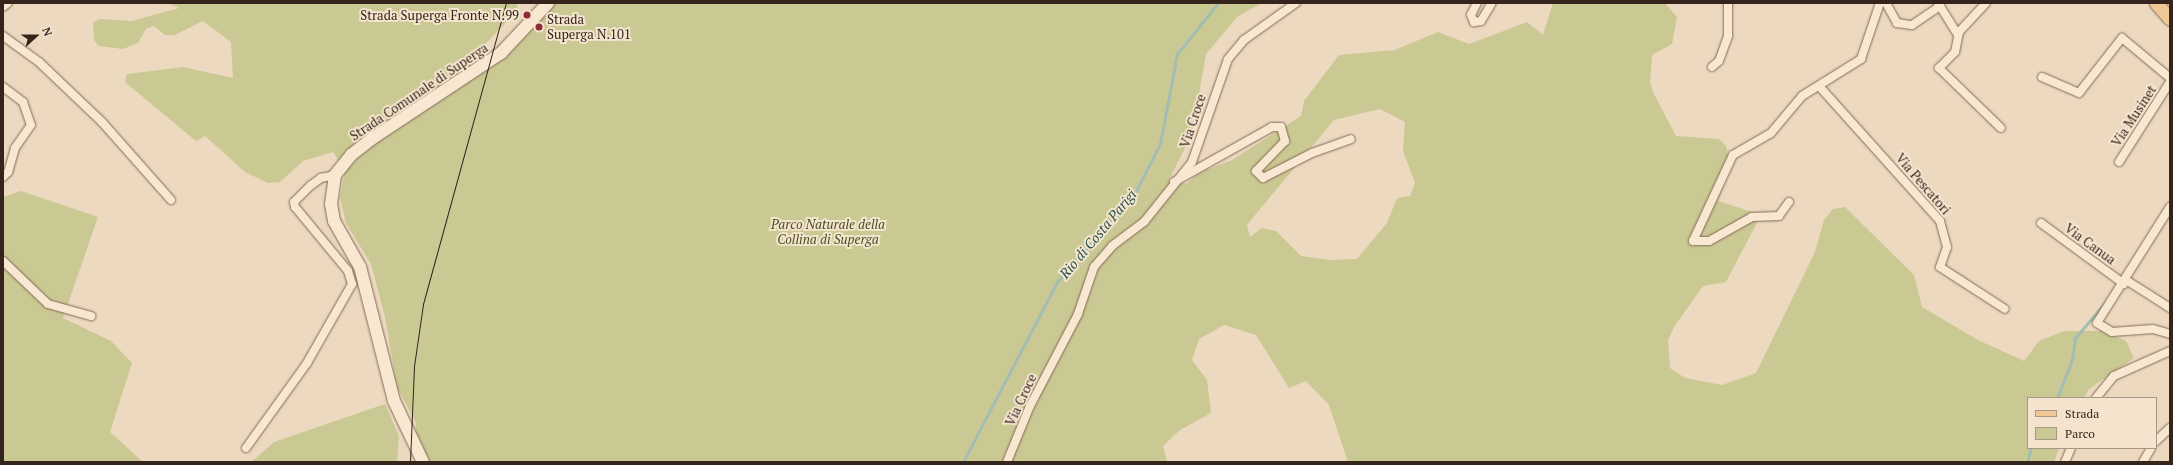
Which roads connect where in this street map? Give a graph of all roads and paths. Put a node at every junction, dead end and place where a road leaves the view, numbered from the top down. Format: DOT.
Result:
graph roads {
  1 [pos="8,3"];
  2 [pos="548,3"];
  3 [pos="1296,3"];
  4 [pos="1477,3"];
  5 [pos="1492,3"];
  6 [pos="1728,3"];
  7 [pos="1880,3"];
  8 [pos="1886,3"];
  9 [pos="1986,3"];
  10 [pos="2156,3"];
  11 [pos="1939,4"];
  12 [pos="3,7"];
  13 [pos="2170,19"];
  14 [pos="1958,35"];
  15 [pos="3,36"];
  16 [pos="1712,67"];
  17 [pos="2042,77"];
  18 [pos="2170,78"];
  19 [pos="2170,82"];
  20 [pos="1820,86"];
  21 [pos="3,87"];
  22 [pos="2001,128"];
  23 [pos="1351,139"];
  24 [pos="2119,162"];
  25 [pos="335,175"];
  26 [pos="3,177"];
  27 [pos="1174,182"];
  28 [pos="171,200"];
  29 [pos="1789,202"];
  30 [pos="2170,207"];
  31 [pos="2041,223"];
  32 [pos="3,261"];
  33 [pos="2125,282"];
  34 [pos="2170,308"];
  35 [pos="2005,309"];
  36 [pos="91,316"];
  37 [pos="2170,334"];
  38 [pos="2170,351"];
  39 [pos="2097,397"];
  40 [pos="2170,428"];
  41 [pos="2157,440"];
  42 [pos="246,448"];
  43 [pos="2071,449"];
  44 [pos="2150,449"];
  45 [pos="423,462"];
  46 [pos="1007,462"];
  47 [pos="2066,462"];
  48 [pos="2143,462"];
  1 -- 12 [label="street"];
  2 -- 25 [label="street, Strada Comunale di Superga"];
  3 -- 27 [label="street, Via Croce"];
  4 -- 5 [label="street"];
  6 -- 16 [label="street"];
  7 -- 20 [label="street"];
  8 -- 11 [label="street"];
  9 -- 14 [label="street"];
  10 -- 13 [label="main road"];
  11 -- 14 [label="street"];
  14 -- 22 [label="street"];
  15 -- 28 [label="street"];
  17 -- 18 [label="street, Via Musinet"];
  19 -- 24 [label="street, Via Musinet"];
  20 -- 29 [label="street"];
  20 -- 35 [label="street, Via Pescatori"];
  21 -- 26 [label="street"];
  23 -- 27 [label="street"];
  25 -- 42 [label="street"];
  25 -- 45 [label="street"];
  27 -- 46 [label="street, Via Croce"];
  30 -- 33 [label="street, Via Canua"];
  31 -- 33 [label="street, Via Canua"];
  32 -- 36 [label="street"];
  33 -- 34 [label="street"];
  33 -- 37 [label="street, Via Canua"];
  38 -- 39 [label="street"];
  40 -- 41 [label="street"];
  43 -- 47 [label="street"];
  44 -- 48 [label="street"];
}
